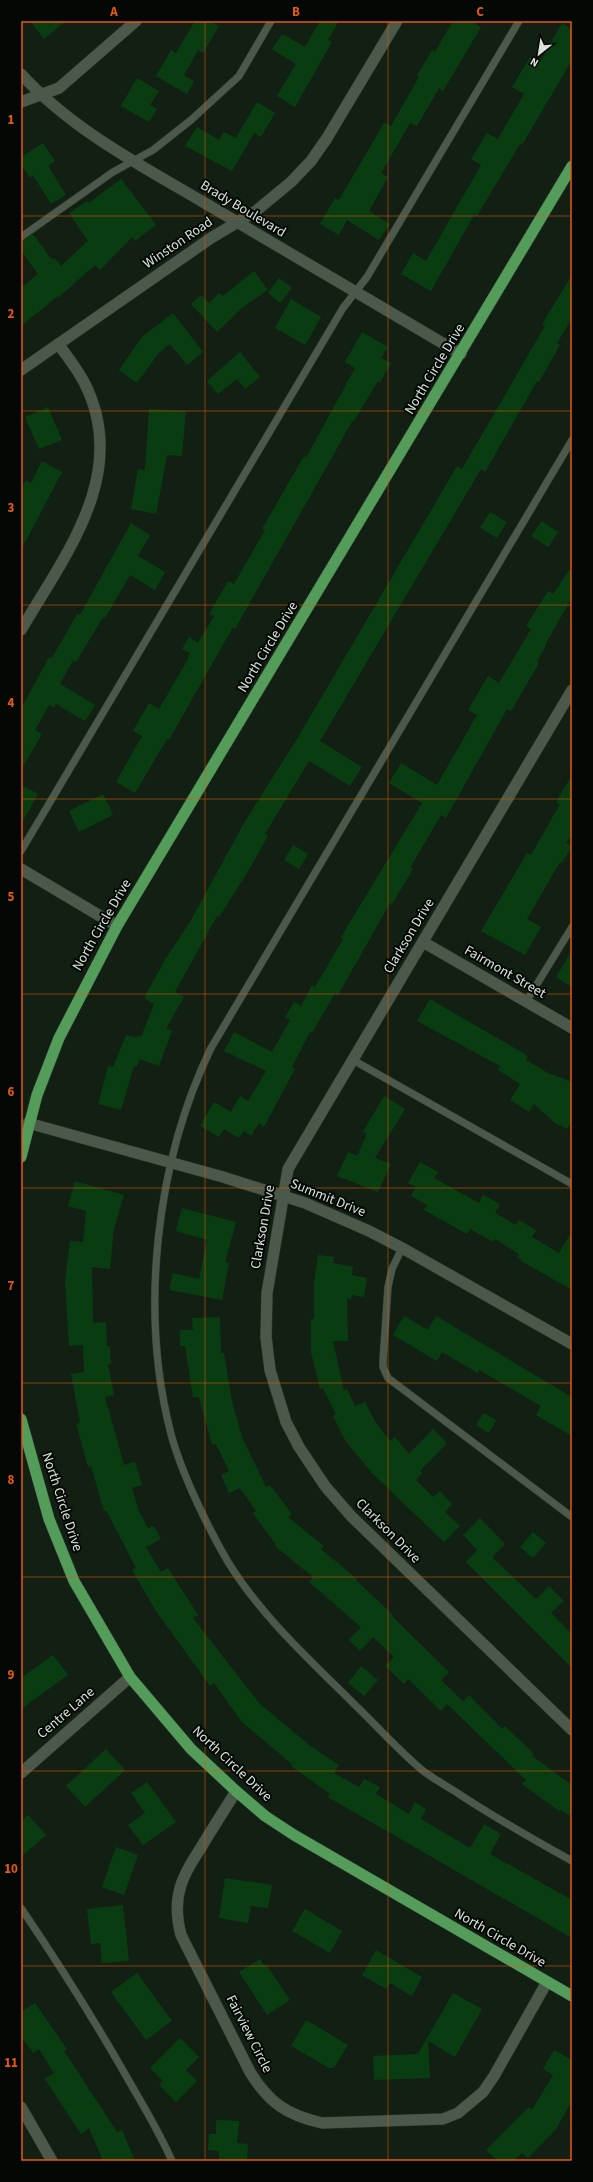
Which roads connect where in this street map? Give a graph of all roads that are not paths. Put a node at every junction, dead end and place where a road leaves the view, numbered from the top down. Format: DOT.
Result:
graph roads {
  1 [pos="136,21"];
  2 [pos="271,21"];
  3 [pos="397,21"];
  4 [pos="519,21"];
  5 [pos="21,74"];
  6 [pos="40,95"];
  7 [pos="21,102"];
  8 [pos="134,161"];
  9 [pos="572,166"];
  10 [pos="237,223"];
  11 [pos="21,237"];
  12 [pos="355,292"];
  13 [pos="58,344"];
  14 [pos="461,354"];
  15 [pos="21,370"];
  16 [pos="572,440"];
  17 [pos="21,630"];
  18 [pos="572,690"];
  19 [pos="21,851"];
  20 [pos="21,869"];
  21 [pos="117,926"];
  22 [pos="572,927"];
  23 [pos="423,942"];
  24 [pos="526,1002"];
  25 [pos="572,1028"];
  26 [pos="353,1060"];
  27 [pos="28,1123"];
  28 [pos="21,1157"];
  29 [pos="172,1164"];
  30 [pos="572,1184"];
  31 [pos="284,1196"];
  32 [pos="402,1248"];
  33 [pos="572,1344"];
  34 [pos="21,1419"];
  35 [pos="572,1517"];
  36 [pos="130,1677"];
  37 [pos="572,1730"];
  38 [pos="21,1773"];
  39 [pos="236,1791"];
  40 [pos="572,1861"];
  41 [pos="21,1908"];
  42 [pos="547,1982"];
  43 [pos="572,1996"];
  44 [pos="21,2107"];
  45 [pos="52,2161"];
  46 [pos="172,2161"];
  1 -- 6 [label="street"];
  2 -- 8 [label="lane"];
  3 -- 10 [label="street, Winston Road"];
  4 -- 12 [label="lane"];
  5 -- 6 [label="street, Brady Boulevard"];
  6 -- 7 [label="street"];
  6 -- 8 [label="street, Brady Boulevard"];
  8 -- 10 [label="street, Brady Boulevard"];
  8 -- 11 [label="lane"];
  9 -- 14 [label="main road, North Circle Drive"];
  10 -- 12 [label="street, Brady Boulevard"];
  10 -- 13 [label="street, Winston Road"];
  12 -- 14 [label="street, Brady Boulevard"];
  12 -- 19 [label="lane"];
  13 -- 15 [label="street, Winston Road"];
  13 -- 17 [label="street"];
  14 -- 21 [label="main road, North Circle Drive"];
  16 -- 29 [label="lane"];
  18 -- 23 [label="street, Clarkson Drive"];
  20 -- 21 [label="street"];
  21 -- 27 [label="main road, North Circle Drive"];
  22 -- 24 [label="lane"];
  23 -- 24 [label="street, Fairmont Street"];
  23 -- 26 [label="street, Clarkson Drive"];
  24 -- 25 [label="street, Fairmont Street"];
  26 -- 30 [label="lane"];
  26 -- 31 [label="street, Clarkson Drive"];
  27 -- 28 [label="main road, North Circle Drive"];
  27 -- 29 [label="street, Summit Drive"];
  29 -- 31 [label="street, Summit Drive"];
  29 -- 40 [label="lane"];
  31 -- 32 [label="street, Summit Drive"];
  31 -- 37 [label="street, Clarkson Drive"];
  32 -- 33 [label="street, Summit Drive"];
  32 -- 35 [label="lane"];
  34 -- 36 [label="main road, North Circle Drive"];
  36 -- 38 [label="street, Centre Lane"];
  36 -- 39 [label="main road, North Circle Drive"];
  39 -- 42 [label="main road, North Circle Drive"];
  39 -- 42 [label="street, Fairview Circle"];
  41 -- 46 [label="lane"];
  42 -- 43 [label="main road, North Circle Drive"];
  44 -- 45 [label="street"];
}
